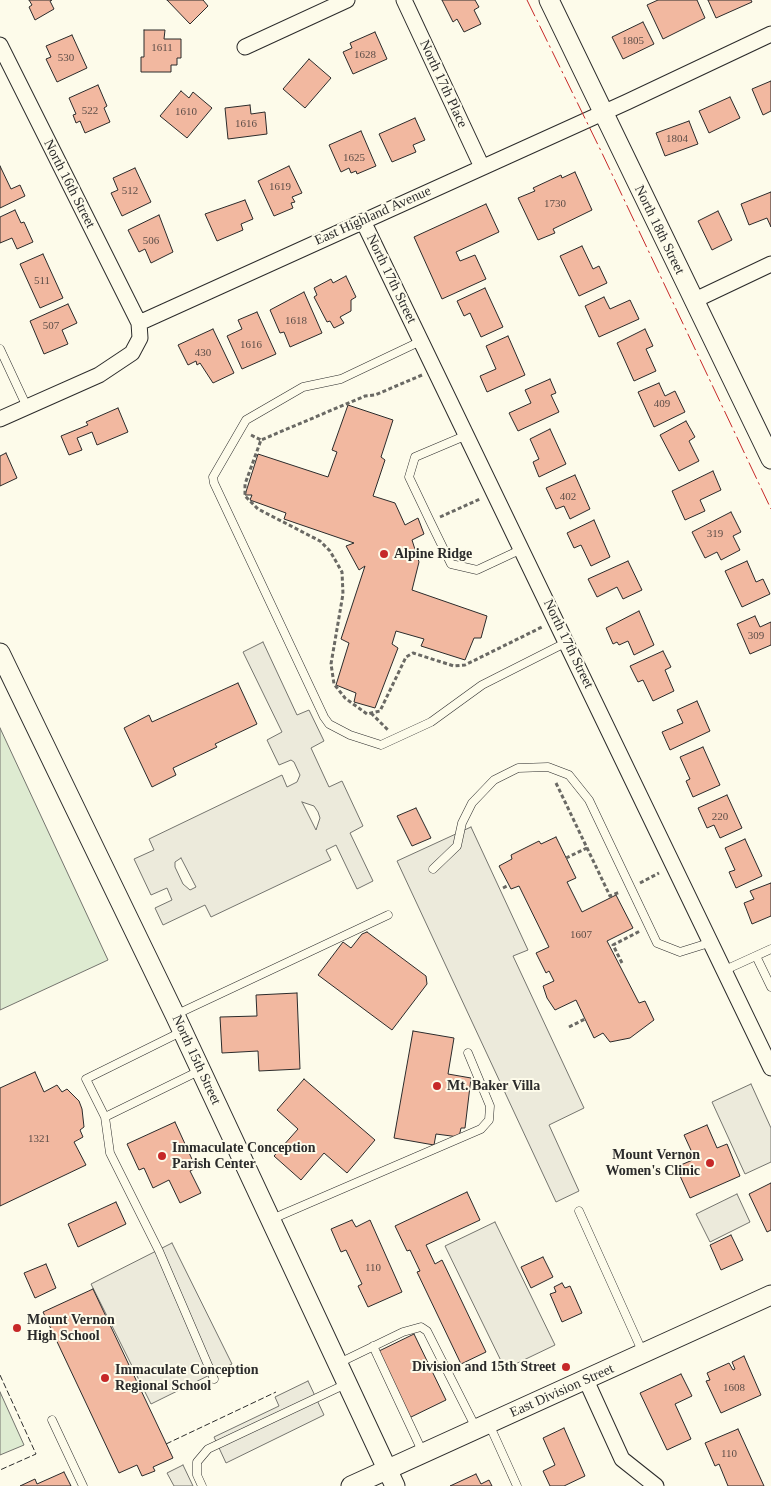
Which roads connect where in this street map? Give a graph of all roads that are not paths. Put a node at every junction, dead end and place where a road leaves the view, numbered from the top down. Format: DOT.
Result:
graph roads {
  1 [pos="347,0"];
  2 [pos="404,0"];
  3 [pos="549,0"];
  4 [pos="771,34"];
  5 [pos="0,45"];
  6 [pos="245,47"];
  7 [pos="602,112"];
  8 [pos="482,167"];
  9 [pos="363,221"];
  10 [pos="771,264"];
  11 [pos="693,301"];
  12 [pos="139,322"];
  13 [pos="421,341"];
  14 [pos="0,349"];
  15 [pos="27,406"];
  16 [pos="0,419"];
  17 [pos="467,434"];
  18 [pos="771,459"];
  19 [pos="522,550"];
  20 [pos="567,642"];
  21 [pos="0,653"];
  22 [pos="433,869"];
  23 [pos="388,915"];
  24 [pos="712,942"];
  25 [pos="771,949"];
  26 [pos="756,956"];
  27 [pos="725,970"];
  28 [pos="771,987"];
  29 [pos="179,1023"];
  30 [pos="468,1053"];
  31 [pos="771,1068"];
  32 [pos="201,1070"];
  33 [pos="105,1117"];
  34 [pos="579,1211"];
  35 [pos="270,1220"];
  36 [pos="771,1295"];
  37 [pos="373,1346"];
  38 [pos="643,1354"];
  39 [pos="337,1364"];
  40 [pos="214,1379"];
  41 [pos="586,1380"];
  42 [pos="346,1384"];
  43 [pos="52,1420"];
  44 [pos="483,1427"];
  45 [pos="423,1454"];
  46 [pos="391,1478"];
  47 [pos="83,1486"];
  48 [pos="202,1486"];
  49 [pos="351,1486"];
  50 [pos="517,1486"];
  51 [pos="656,1486"];
  1 -- 6 [label="street"];
  2 -- 8 [label="street, North 17th Place"];
  3 -- 7 [label="street, North 18th Street"];
  4 -- 7 [label="street, East Highland Avenue"];
  5 -- 12 [label="street, North 16th Street"];
  7 -- 8 [label="street, East Highland Avenue"];
  7 -- 11 [label="street, North 18th Street"];
  8 -- 9 [label="street, East Highland Avenue"];
  9 -- 12 [label="street, East Highland Avenue"];
  9 -- 13 [label="street, North 17th Street"];
  10 -- 11 [label="street"];
  11 -- 18 [label="street, North 18th Street"];
  12 -- 15 [label="street"];
  13 -- 17 [label="street, North 17th Street"];
  13 -- 20 [label="lane"];
  14 -- 15 [label="lane"];
  15 -- 16 [label="street"];
  17 -- 19 [label="street, North 17th Street"];
  17 -- 19 [label="lane"];
  19 -- 20 [label="street, North 17th Street"];
  20 -- 24 [label="street, North 17th Street"];
  21 -- 29 [label="street, North 15th Street"];
  22 -- 24 [label="lane"];
  23 -- 29 [label="lane"];
  24 -- 27 [label="street, North 17th Street"];
  25 -- 26 [label="lane"];
  26 -- 27 [label="lane"];
  26 -- 28 [label="lane"];
  27 -- 31 [label="street, North 17th Street"];
  29 -- 32 [label="street, North 15th Street"];
  29 -- 33 [label="lane"];
  30 -- 35 [label="lane"];
  32 -- 33 [label="lane"];
  32 -- 35 [label="street, North 15th Street"];
  33 -- 40 [label="lane"];
  34 -- 38 [label="lane"];
  35 -- 39 [label="street, North 15th Street"];
  36 -- 38 [label="street, East Division Street"];
  37 -- 39 [label="lane"];
  37 -- 44 [label="lane"];
  37 -- 45 [label="lane"];
  38 -- 41 [label="street, East Division Street"];
  39 -- 42 [label="street, North 15th Street"];
  41 -- 44 [label="street, East Division Street"];
  41 -- 51 [label="street"];
  42 -- 46 [label="street, North 15th Street"];
  42 -- 48 [label="lane"];
  43 -- 47 [label="lane"];
  44 -- 45 [label="street, East Division Street"];
  44 -- 50 [label="lane"];
  45 -- 46 [label="street, East Division Street"];
  46 -- 49 [label="street, East Division Street"];
}
